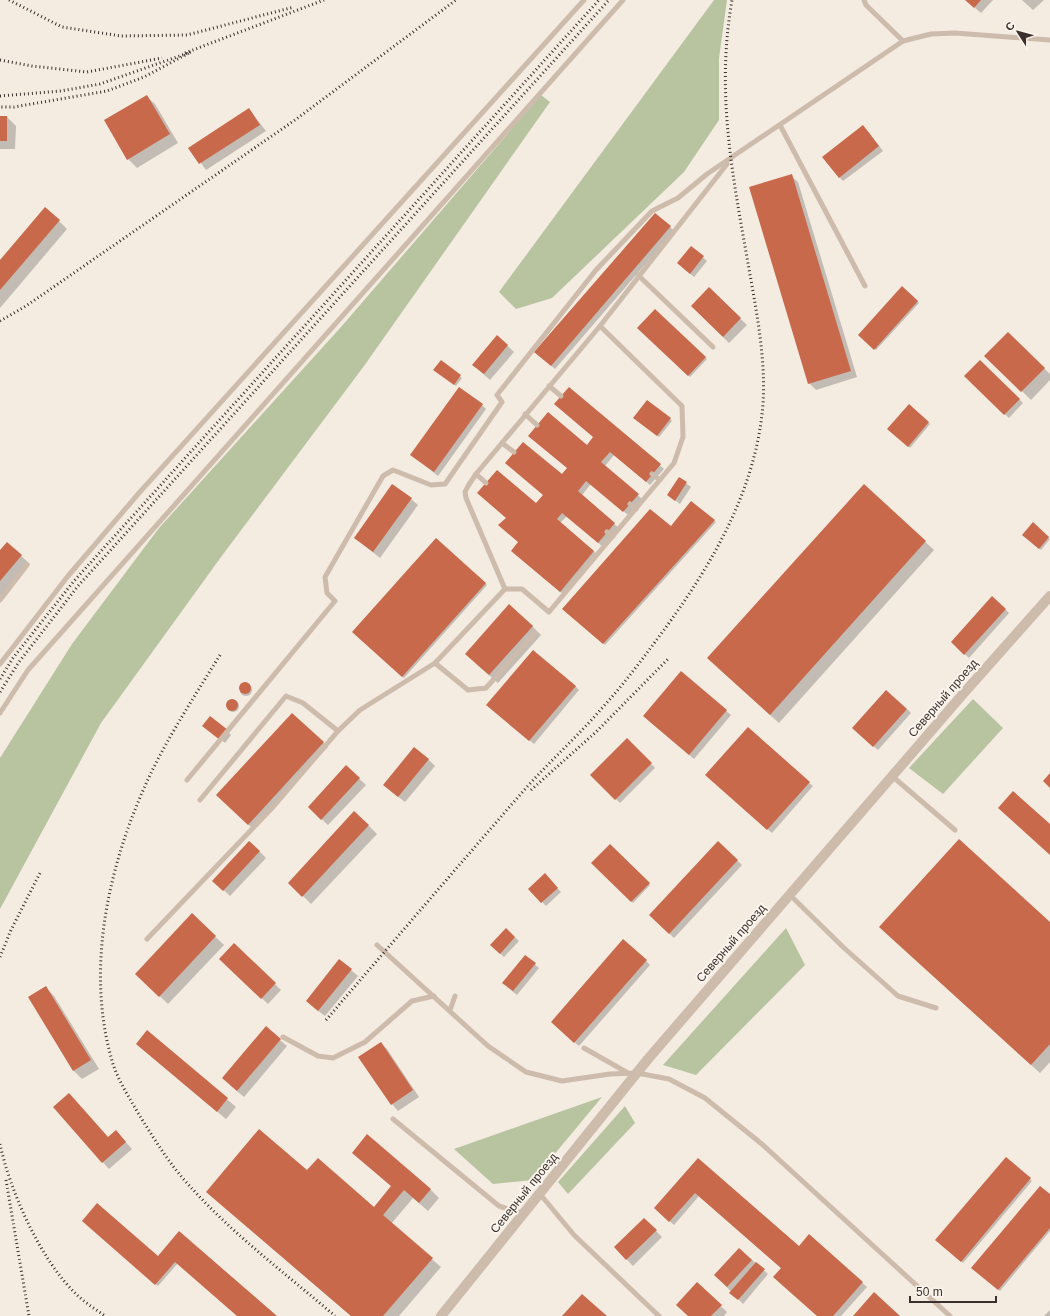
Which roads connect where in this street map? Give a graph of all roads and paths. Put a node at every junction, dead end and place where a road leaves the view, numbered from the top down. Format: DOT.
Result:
graph roads {
  1 [pos="584,0"];
  2 [pos="623,0"];
  3 [pos="864,0"];
  4 [pos="1050,40"];
  5 [pos="903,41"];
  6 [pos="780,125"];
  7 [pos="730,160"];
  8 [pos="638,276"];
  9 [pos="865,286"];
  10 [pos="600,326"];
  11 [pos="713,347"];
  12 [pos="548,386"];
  13 [pos="561,396"];
  14 [pos="525,414"];
  15 [pos="537,425"];
  16 [pos="502,443"];
  17 [pos="514,452"];
  18 [pos="476,474"];
  19 [pos="652,474"];
  20 [pos="660,480"];
  21 [pos="486,483"];
  22 [pos="630,504"];
  23 [pos="636,509"];
  24 [pos="607,532"];
  25 [pos="613,536"];
  26 [pos="27,565"];
  27 [pos="505,589"];
  28 [pos="1049,599"];
  29 [pos="0,600"];
  30 [pos="535,633"];
  31 [pos="435,663"];
  32 [pos="0,664"];
  33 [pos="0,713"];
  34 [pos="338,731"];
  35 [pos="892,776"];
  36 [pos="187,780"];
  37 [pos="200,800"];
  38 [pos="955,830"];
  39 [pos="790,895"];
  40 [pos="147,939"];
  41 [pos="377,946"];
  42 [pos="434,996"];
  43 [pos="455,996"];
  44 [pos="936,1008"];
  45 [pos="450,1010"];
  46 [pos="283,1036"];
  47 [pos="584,1048"];
  48 [pos="633,1073"];
  49 [pos="393,1119"];
  50 [pos="540,1194"];
  51 [pos="524,1214"];
  52 [pos="442,1316"];
  53 [pos="659,1316"];
  54 [pos="950,1316"];
  1 -- 32 [label="lane"];
  2 -- 33 [label="lane"];
  3 -- 5 [label="lane"];
  4 -- 5 [label="lane"];
  5 -- 6 [label="lane"];
  6 -- 7 [label="lane"];
  6 -- 9 [label="lane"];
  7 -- 8 [label="lane"];
  7 -- 36 [label="lane"];
  8 -- 10 [label="lane"];
  8 -- 11 [label="lane"];
  10 -- 12 [label="lane"];
  10 -- 20 [label="lane"];
  12 -- 13 [label="lane"];
  12 -- 14 [label="lane"];
  14 -- 15 [label="lane"];
  14 -- 16 [label="lane"];
  16 -- 17 [label="lane"];
  16 -- 18 [label="lane"];
  18 -- 21 [label="lane"];
  18 -- 27 [label="lane"];
  19 -- 20 [label="lane"];
  20 -- 23 [label="lane"];
  22 -- 23 [label="lane"];
  23 -- 25 [label="lane"];
  24 -- 25 [label="lane"];
  25 -- 27 [label="lane"];
  26 -- 29 [label="lane"];
  27 -- 31 [label="lane"];
  28 -- 35 [label="street, Северный проезд"];
  30 -- 31 [label="lane"];
  31 -- 34 [label="lane"];
  34 -- 37 [label="lane"];
  34 -- 40 [label="lane"];
  35 -- 38 [label="lane"];
  35 -- 39 [label="street, Северный проезд"];
  39 -- 44 [label="lane"];
  39 -- 48 [label="street, Северный проезд"];
  41 -- 42 [label="lane"];
  42 -- 45 [label="lane"];
  42 -- 46 [label="lane"];
  43 -- 45 [label="lane"];
  45 -- 48 [label="lane"];
  47 -- 48 [label="lane"];
  48 -- 50 [label="street, Северный проезд"];
  48 -- 54 [label="lane"];
  49 -- 51 [label="lane"];
  50 -- 51 [label="street, Северный проезд"];
  50 -- 53 [label="lane"];
  51 -- 52 [label="street, Северный проезд"];
}
